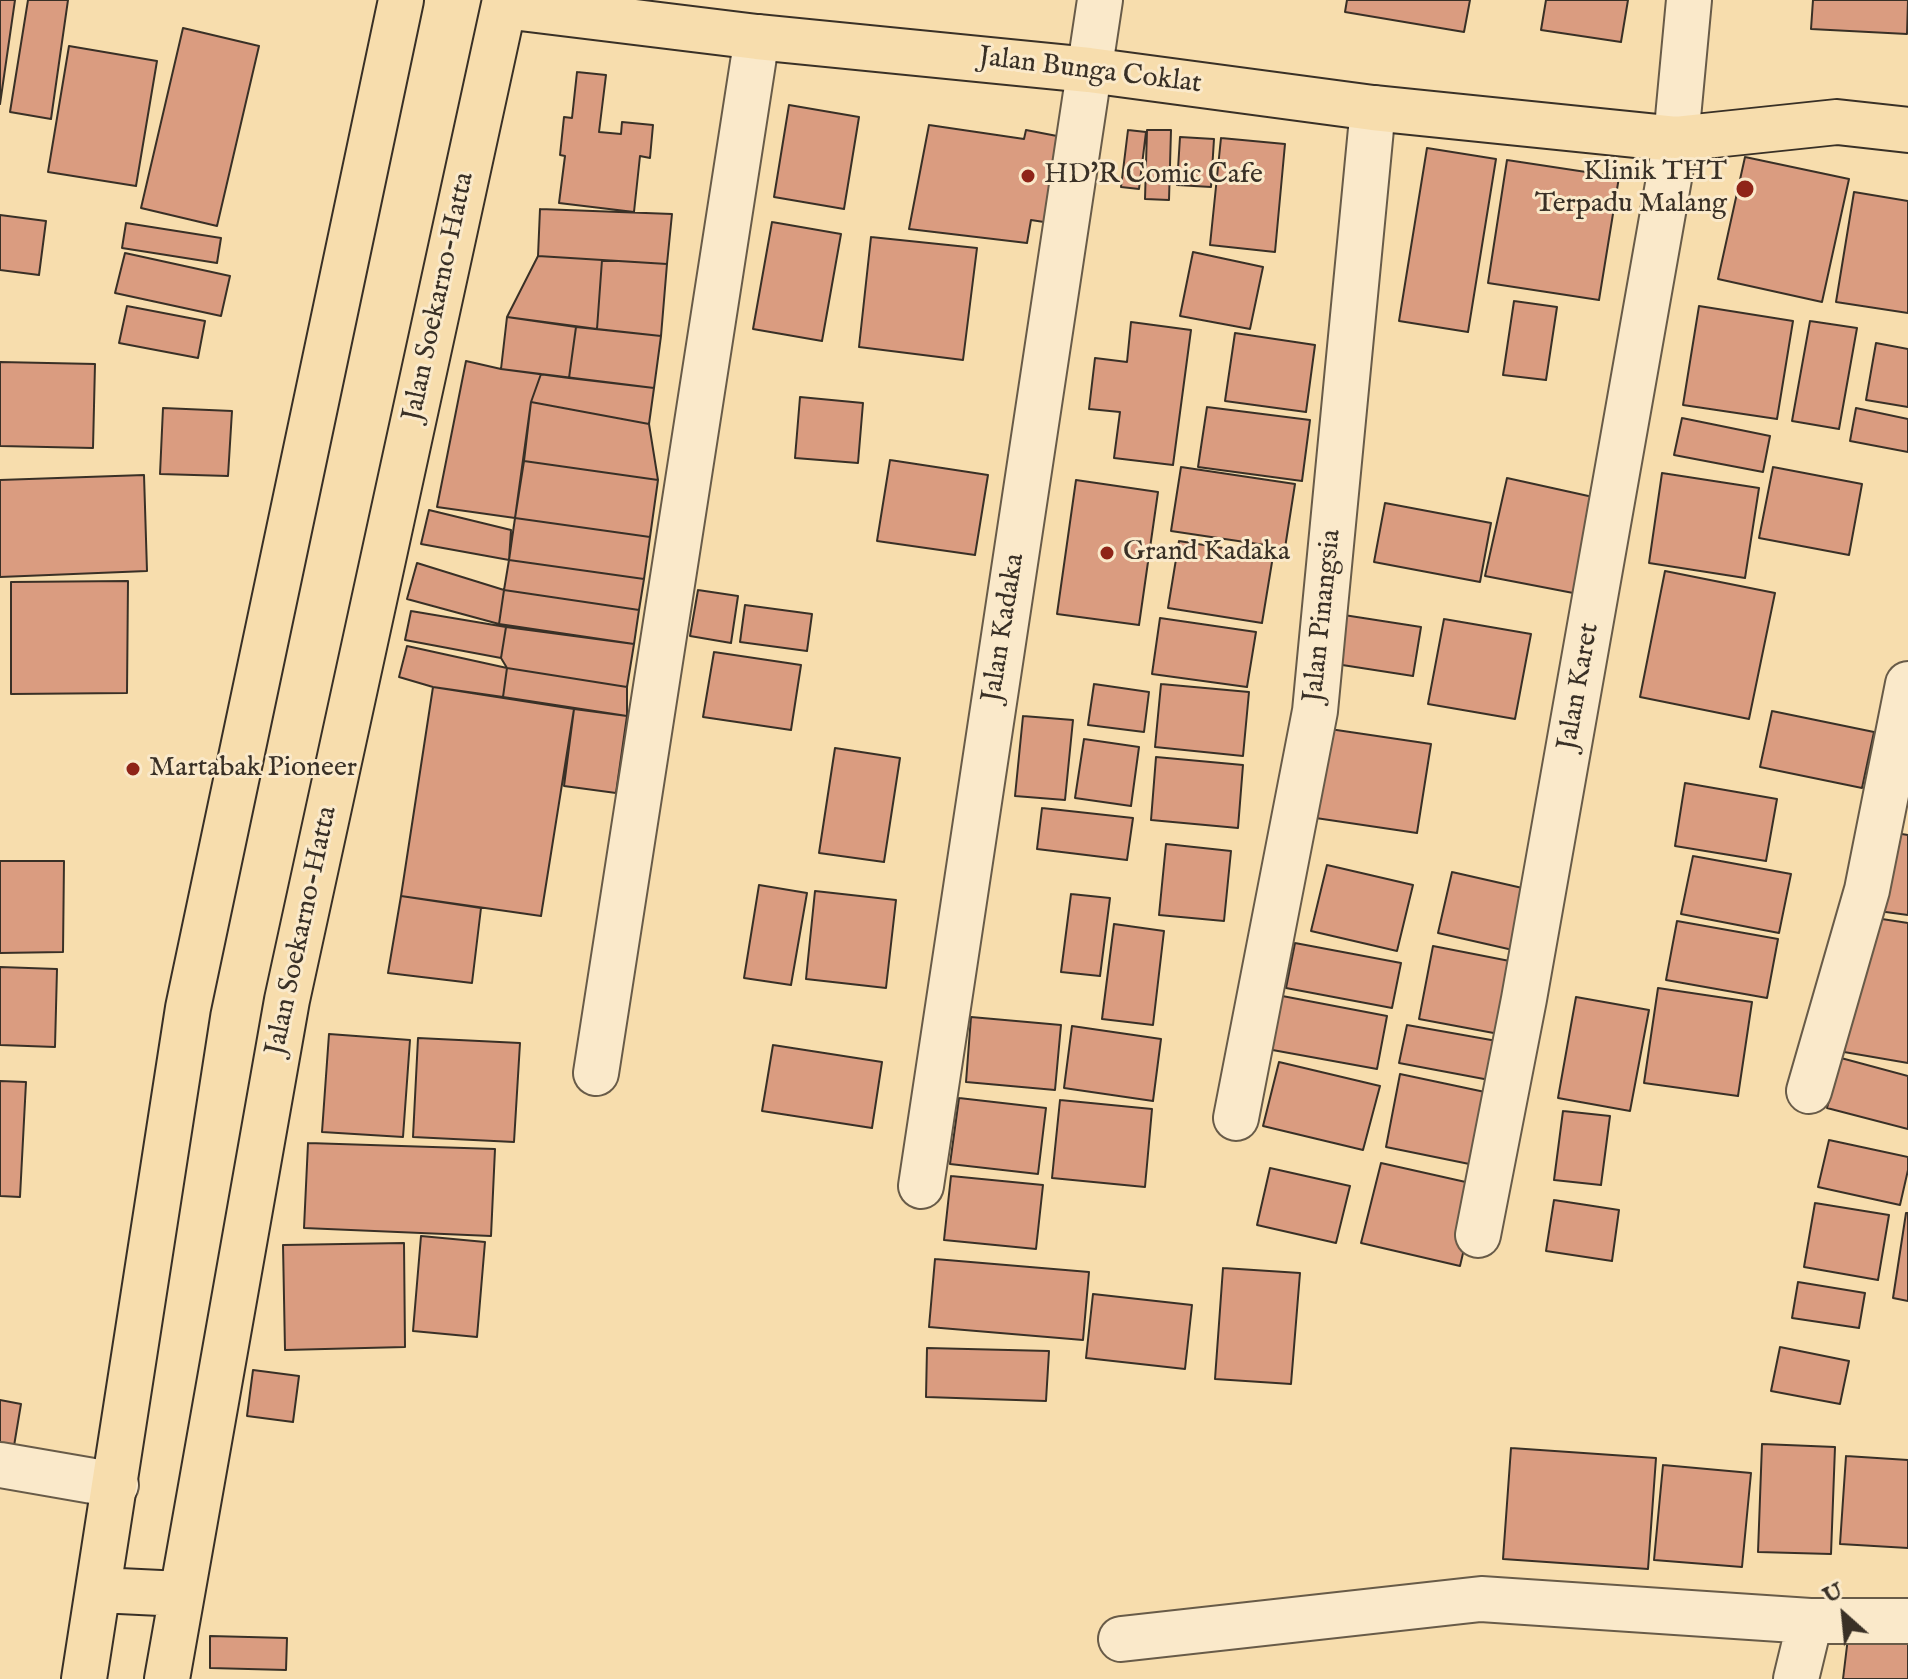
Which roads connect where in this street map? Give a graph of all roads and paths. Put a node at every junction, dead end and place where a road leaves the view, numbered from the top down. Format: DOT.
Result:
graph roads {
  1 [pos="401,0"];
  2 [pos="1100,0"];
  3 [pos="1689,0"];
  4 [pos="505,3"];
  5 [pos="757,37"];
  6 [pos="1089,70"];
  7 [pos="1373,108"];
  8 [pos="1908,130"];
  9 [pos="1676,139"];
  10 [pos="1908,684"];
  11 [pos="596,1073"];
  12 [pos="1809,1091"];
  13 [pos="1236,1118"];
  14 [pos="921,1186"];
  15 [pos="1478,1235"];
  16 [pos="0,1465"];
  17 [pos="116,1485"];
  18 [pos="99,1590"];
  19 [pos="181,1594"];
  20 [pos="1810,1621"];
  21 [pos="1908,1621"];
  22 [pos="1121,1639"];
  23 [pos="84,1679"];
  24 [pos="167,1679"];
  25 [pos="1796,1679"];
  1 -- 17 [label="main road"];
  2 -- 6 [label="street, Jalan Kadaka"];
  3 -- 9 [label="street, Jalan Karet"];
  4 -- 5 [label="main road, Jalan Bunga Coklat"];
  4 -- 19 [label="main road, Jalan Soekarno-Hatta"];
  5 -- 6 [label="main road, Jalan Bunga Coklat"];
  5 -- 11 [label="street"];
  6 -- 7 [label="main road, Jalan Bunga Coklat"];
  6 -- 14 [label="street, Jalan Kadaka"];
  7 -- 9 [label="main road, Jalan Bunga Coklat"];
  7 -- 13 [label="street, Jalan Pinangsia"];
  8 -- 9 [label="main road, Jalan Bunga Coklat"];
  9 -- 15 [label="street, Jalan Karet"];
  10 -- 12 [label="street"];
  16 -- 17 [label="street"];
  17 -- 18 [label="main road"];
  18 -- 19 [label="main road"];
  18 -- 23 [label="main road"];
  19 -- 24 [label="main road, Jalan Soekarno-Hatta"];
  20 -- 21 [label="street"];
  20 -- 22 [label="street"];
  20 -- 25 [label="street"];
}
